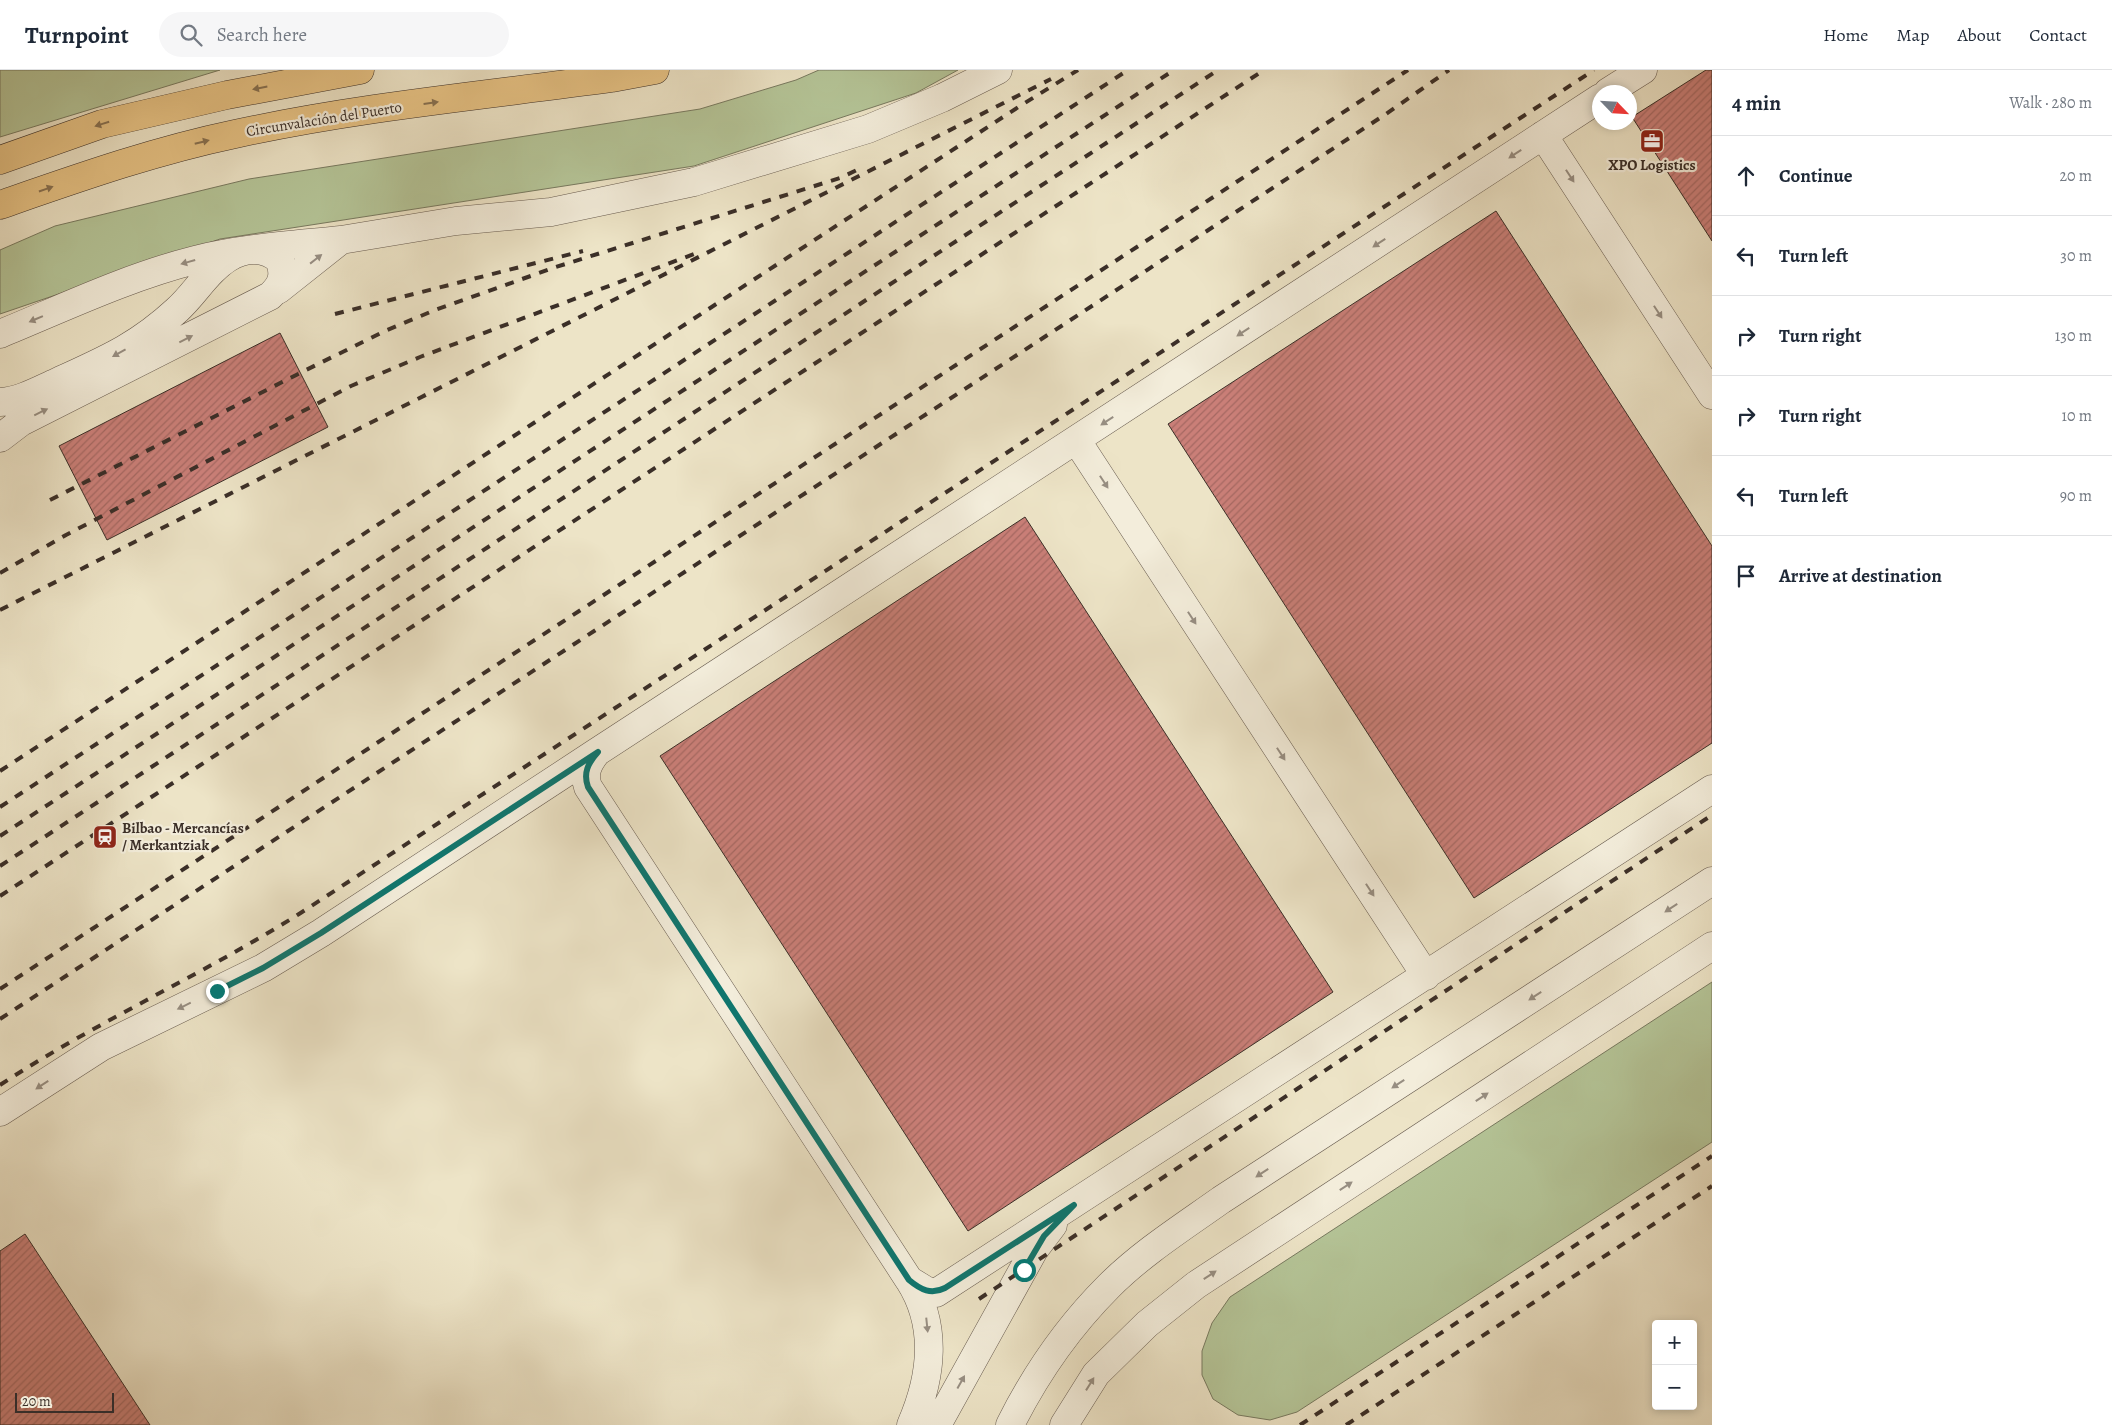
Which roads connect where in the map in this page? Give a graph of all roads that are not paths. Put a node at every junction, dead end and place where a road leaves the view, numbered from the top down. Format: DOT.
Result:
graph roads {
  1 [pos="360,70"];
  2 [pos="655,70"];
  3 [pos="998,70"];
  4 [pos="1643,70"];
  5 [pos="1619,85"];
  6 [pos="1592,103"];
  7 [pos="1543,135"];
  8 [pos="0,160"];
  9 [pos="0,205"];
  10 [pos="341,240"];
  11 [pos="253,250"];
  12 [pos="278,290"];
  13 [pos="0,334"];
  14 [pos="1712,395"];
  15 [pos="0,402"];
  16 [pos="0,438"];
  17 [pos="1077,441"];
  18 [pos="598,752"];
  19 [pos="1712,789"];
  20 [pos="1712,881"];
  21 [pos="1712,946"];
  22 [pos="1426,976"];
  23 [pos="0,1112"];
  24 [pos="1074,1205"];
  25 [pos="909,1280"];
  26 [pos="911,1425"];
  27 [pos="937,1425"];
  28 [pos="1010,1425"];
  29 [pos="1064,1425"];
  1 -- 8 [label="highway, one-way"];
  9 -- 2 [label="highway, Circunvalación del Puerto, one-way"];
  3 -- 10 [label="street"];
  4 -- 5 [label="street"];
  6 -- 7 [label="street"];
  7 -- 14 [label="street, one-way"];
  7 -- 17 [label="street, one-way"];
  10 -- 11 [label="street"];
  12 -- 10 [label="street, one-way"];
  11 -- 12 [label="street"];
  11 -- 13 [label="street, one-way"];
  11 -- 15 [label="street, one-way"];
  16 -- 12 [label="street, one-way"];
  17 -- 18 [label="street"];
  17 -- 22 [label="street, one-way"];
  18 -- 23 [label="street, one-way"];
  18 -- 25 [label="street"];
  19 -- 22 [label="street"];
  20 -- 28 [label="street, one-way"];
  29 -- 21 [label="street, one-way"];
  22 -- 24 [label="street"];
  24 -- 25 [label="street"];
  27 -- 24 [label="street, one-way"];
  25 -- 26 [label="street, one-way"];
}
